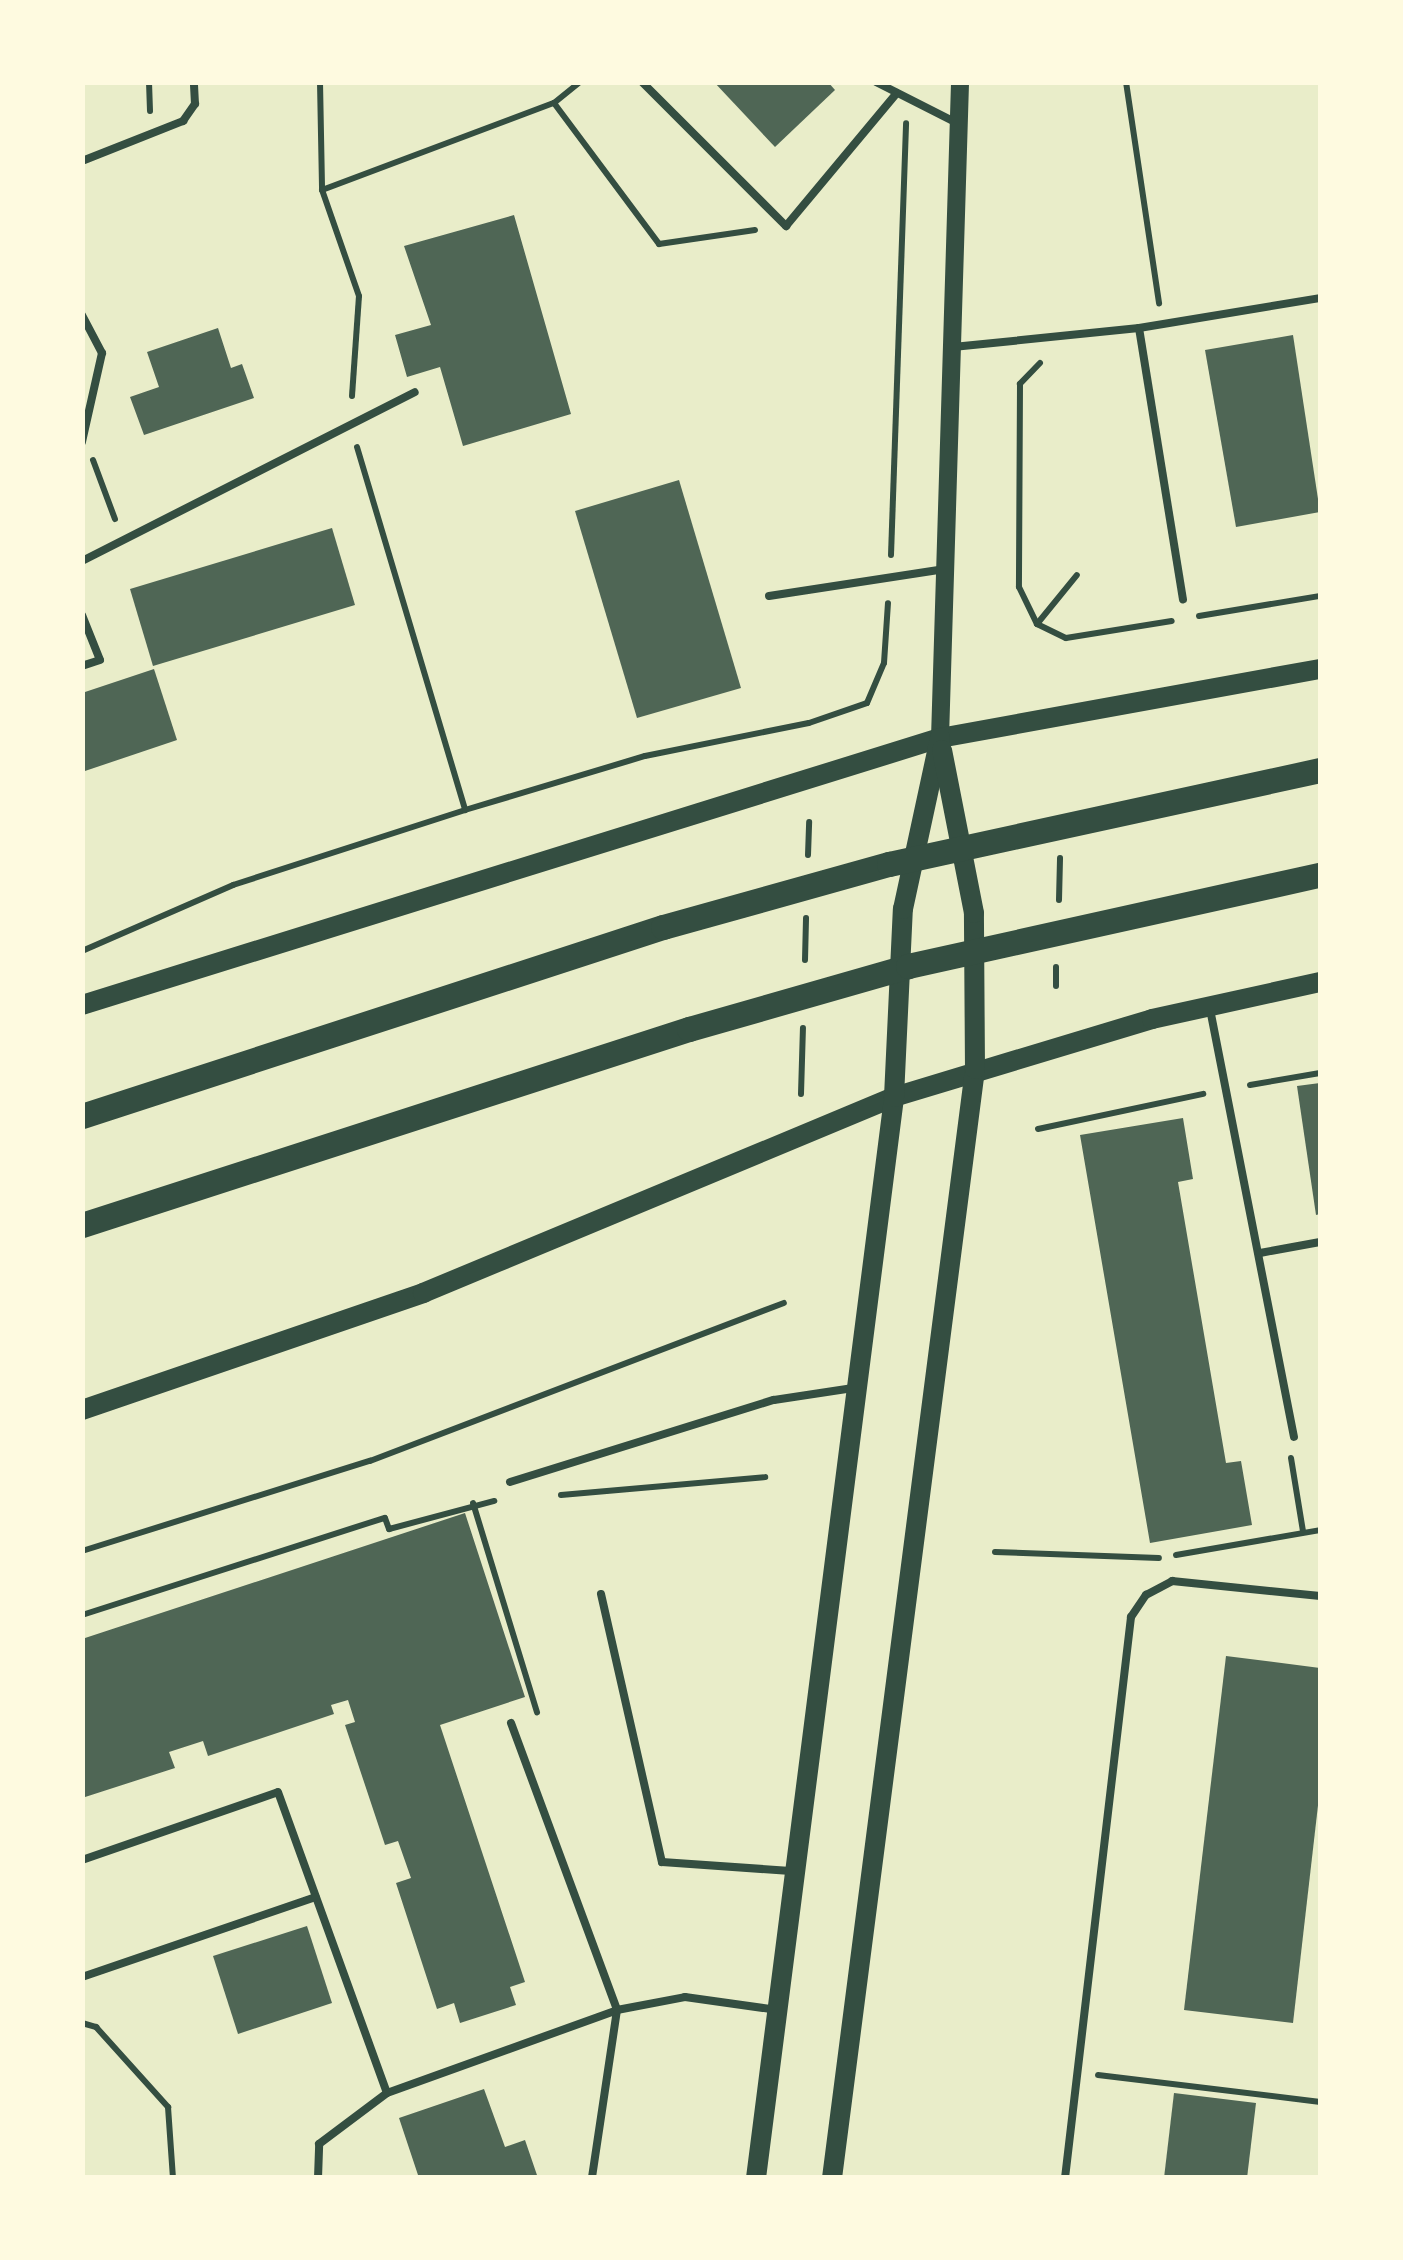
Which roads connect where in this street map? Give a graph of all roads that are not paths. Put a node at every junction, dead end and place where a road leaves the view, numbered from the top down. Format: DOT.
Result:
graph roads {
  1 [pos="194,82"];
  2 [pos="642,82"];
  3 [pos="876,82"];
  4 [pos="960,82"];
  5 [pos="902,96"];
  6 [pos="960,124"];
  7 [pos="82,161"];
  8 [pos="1320,301"];
  9 [pos="82,315"];
  10 [pos="1139,328"];
  11 [pos="953,348"];
  12 [pos="415,392"];
  13 [pos="84,441"];
  14 [pos="82,561"];
  15 [pos="945,569"];
  16 [pos="769,596"];
  17 [pos="1183,598"];
  18 [pos="82,615"];
  19 [pos="82,666"];
  20 [pos="1320,669"];
  21 [pos="940,738"];
  22 [pos="1320,770"];
  23 [pos="1320,874"];
  24 [pos="1320,982"];
  25 [pos="82,1005"];
  26 [pos="1209,1005"];
  27 [pos="975,1069"];
  28 [pos="894,1096"];
  29 [pos="82,1116"];
  30 [pos="82,1225"];
  31 [pos="1320,1242"];
  32 [pos="1260,1253"];
  33 [pos="858,1387"];
  34 [pos="82,1410"];
  35 [pos="1294,1438"];
  36 [pos="510,1482"];
  37 [pos="601,1594"];
  38 [pos="1320,1596"];
  39 [pos="511,1723"];
  40 [pos="82,1860"];
  41 [pos="796,1872"];
  42 [pos="316,1897"];
  43 [pos="82,1977"];
  44 [pos="617,2010"];
  45 [pos="778,2010"];
  46 [pos="387,2093"];
  47 [pos="318,2178"];
  48 [pos="592,2178"];
  49 [pos="756,2178"];
  50 [pos="832,2178"];
  51 [pos="1065,2178"];
  1 -- 7 [label="lane"];
  2 -- 5 [label="lane"];
  3 -- 5 [label="lane"];
  4 -- 6 [label="street"];
  5 -- 6 [label="lane"];
  6 -- 11 [label="street"];
  8 -- 10 [label="lane"];
  9 -- 13 [label="lane"];
  10 -- 11 [label="lane"];
  10 -- 17 [label="lane"];
  11 -- 15 [label="street"];
  12 -- 14 [label="lane"];
  15 -- 16 [label="lane"];
  15 -- 21 [label="street"];
  18 -- 19 [label="lane"];
  20 -- 21 [label="main road"];
  21 -- 25 [label="main road"];
  21 -- 27 [label="main road"];
  21 -- 28 [label="main road"];
  22 -- 29 [label="main road"];
  23 -- 30 [label="main road"];
  24 -- 26 [label="main road"];
  26 -- 27 [label="main road"];
  26 -- 32 [label="lane"];
  27 -- 28 [label="main road"];
  27 -- 50 [label="main road"];
  28 -- 33 [label="main road"];
  28 -- 34 [label="main road"];
  31 -- 32 [label="lane"];
  32 -- 35 [label="lane"];
  33 -- 36 [label="lane"];
  33 -- 41 [label="main road"];
  37 -- 41 [label="lane"];
  38 -- 51 [label="lane"];
  39 -- 44 [label="lane"];
  40 -- 42 [label="lane"];
  41 -- 45 [label="main road"];
  42 -- 43 [label="lane"];
  42 -- 46 [label="lane"];
  44 -- 45 [label="lane"];
  44 -- 46 [label="lane"];
  44 -- 48 [label="lane"];
  45 -- 49 [label="main road"];
  46 -- 47 [label="lane"];
}
